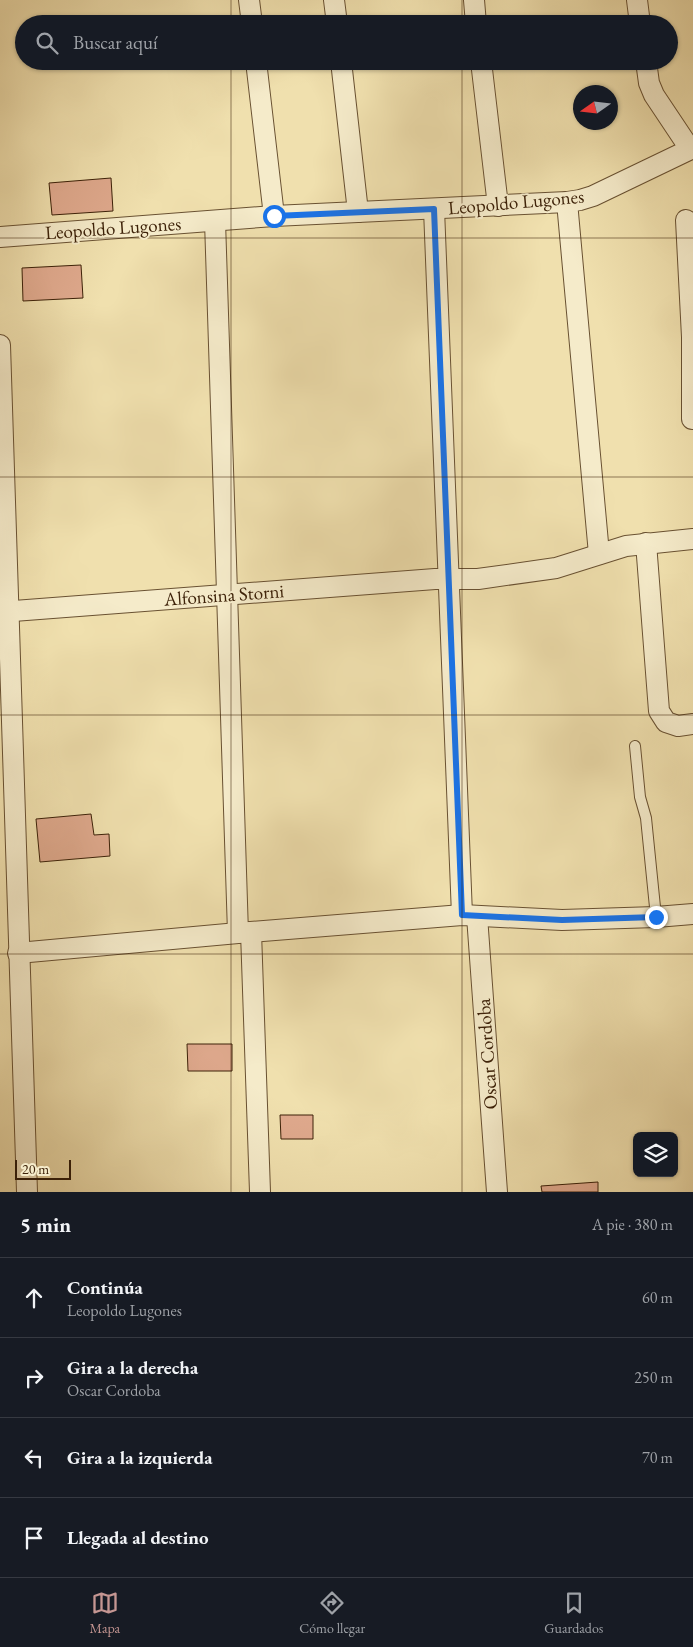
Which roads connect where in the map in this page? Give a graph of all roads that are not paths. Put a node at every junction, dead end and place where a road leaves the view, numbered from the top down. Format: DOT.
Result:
graph roads {
  1 [pos="249,0"];
  2 [pos="334,0"];
  3 [pos="474,0"];
  4 [pos="637,0"];
  5 [pos="251,15"];
  6 [pos="336,15"];
  7 [pos="475,15"];
  8 [pos="639,15"];
  9 [pos="257,70"];
  10 [pos="342,70"];
  11 [pos="482,70"];
  12 [pos="647,70"];
  13 [pos="692,149"];
  14 [pos="567,202"];
  15 [pos="498,206"];
  16 [pos="434,209"];
  17 [pos="358,212"];
  18 [pos="274,216"];
  19 [pos="686,220"];
  20 [pos="215,221"];
  21 [pos="0,237"];
  22 [pos="692,337"];
  23 [pos="0,345"];
  24 [pos="692,419"];
  25 [pos="693,539"];
  26 [pos="646,543"];
  27 [pos="599,554"];
  28 [pos="449,579"];
  29 [pos="227,595"];
  30 [pos="5,611"];
  31 [pos="693,724"];
  32 [pos="635,746"];
  33 [pos="693,914"];
  34 [pos="470,915"];
  35 [pos="656,917"];
  36 [pos="245,932"];
  37 [pos="18,953"];
  38 [pos="9,983"];
  39 [pos="26,1192"];
  40 [pos="260,1192"];
  41 [pos="497,1192"];
  1 -- 5 [label="street"];
  2 -- 6 [label="street"];
  3 -- 7 [label="street"];
  4 -- 8 [label="street"];
  9 -- 18 [label="street"];
  10 -- 17 [label="street"];
  11 -- 15 [label="street"];
  12 -- 13 [label="street"];
  13 -- 14 [label="street, Leopoldo Lugones"];
  14 -- 15 [label="street, Leopoldo Lugones"];
  14 -- 27 [label="street"];
  15 -- 16 [label="street, Leopoldo Lugones"];
  16 -- 17 [label="street, Leopoldo Lugones"];
  16 -- 28 [label="street, Oscar Cordoba"];
  17 -- 18 [label="street, Leopoldo Lugones"];
  18 -- 20 [label="street, Leopoldo Lugones"];
  19 -- 22 [label="street"];
  20 -- 21 [label="street, Leopoldo Lugones"];
  20 -- 29 [label="street"];
  22 -- 24 [label="street"];
  23 -- 30 [label="street"];
  25 -- 26 [label="street, Alfonsina Storni"];
  26 -- 27 [label="street, Alfonsina Storni"];
  26 -- 31 [label="street"];
  27 -- 28 [label="street, Alfonsina Storni"];
  28 -- 29 [label="street, Alfonsina Storni"];
  28 -- 34 [label="street, Oscar Cordoba"];
  29 -- 30 [label="street, Alfonsina Storni"];
  29 -- 36 [label="street"];
  30 -- 37 [label="street"];
  32 -- 35 [label="lane"];
  33 -- 35 [label="street"];
  34 -- 35 [label="street"];
  34 -- 36 [label="street"];
  34 -- 41 [label="street, Oscar Cordoba"];
  36 -- 37 [label="street"];
  36 -- 40 [label="street"];
  37 -- 38 [label="street"];
  38 -- 39 [label="street"];
}
